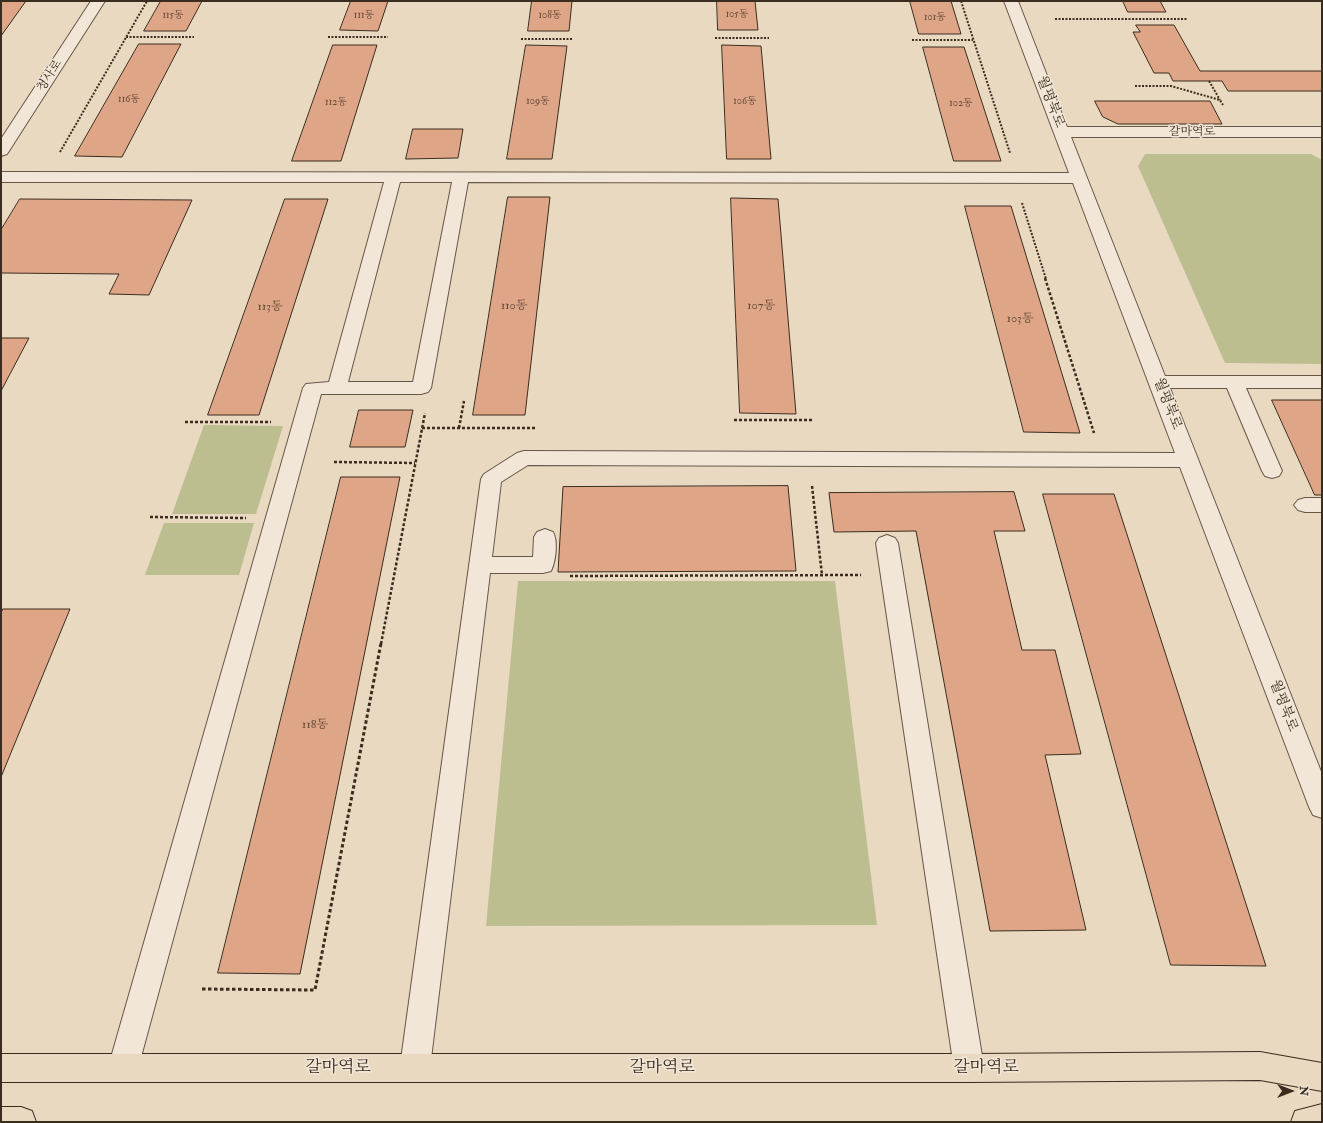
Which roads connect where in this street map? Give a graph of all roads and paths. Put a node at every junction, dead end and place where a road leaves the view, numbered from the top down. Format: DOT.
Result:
graph roads {
  1 [pos="98,1"];
  2 [pos="147,1"];
  3 [pos="961,1"];
  4 [pos="1011,1"];
  5 [pos="1187,18"];
  6 [pos="1055,19"];
  7 [pos="126,37"];
  8 [pos="194,37"];
  9 [pos="328,37"];
  10 [pos="388,37"];
  11 [pos="715,38"];
  12 [pos="769,38"];
  13 [pos="521,39"];
  14 [pos="573,39"];
  15 [pos="912,40"];
  16 [pos="973,40"];
  17 [pos="1209,81"];
  18 [pos="1135,86"];
  19 [pos="1220,100"];
  20 [pos="1223,106"];
  21 [pos="1062,132"];
  22 [pos="1322,132"];
  23 [pos="2,148"];
  24 [pos="58,156"];
  25 [pos="1011,159"];
  26 [pos="1,177"];
  27 [pos="393,178"];
  28 [pos="461,178"];
  29 [pos="1080,178"];
  30 [pos="1021,199"];
  31 [pos="1158,382"];
  32 [pos="1234,382"];
  33 [pos="1322,382"];
  34 [pos="337,388"];
  35 [pos="464,401"];
  36 [pos="426,408"];
  37 [pos="734,420"];
  38 [pos="812,420"];
  39 [pos="185,422"];
  40 [pos="271,422"];
  41 [pos="422,428"];
  42 [pos="459,428"];
  43 [pos="536,428"];
  44 [pos="1095,434"];
  45 [pos="1189,460"];
  46 [pos="334,462"];
  47 [pos="415,463"];
  48 [pos="1272,471"];
  49 [pos="812,480"];
  50 [pos="150,517"];
  51 [pos="248,518"];
  52 [pos="545,537"];
  53 [pos="887,543"];
  54 [pos="480,565"];
  55 [pos="543,565"];
  56 [pos="822,575"];
  57 [pos="891,575"];
  58 [pos="1322,807"];
  59 [pos="202,989"];
  60 [pos="415,1067"];
  61 [pos="1,1068"];
  62 [pos="123,1068"];
  63 [pos="969,1068"];
  64 [pos="1322,1077"];
  65 [pos="1322,1119"];
  66 [pos="1,1122"];
  67 [pos="21,1122"];
  68 [pos="1306,1122"];
  1 -- 23 [label="street, 청사로"];
  2 -- 7 [label="path"];
  3 -- 16 [label="path"];
  4 -- 21 [label="street, 월평북로"];
  5 -- 6 [label="path"];
  7 -- 8 [label="path"];
  7 -- 24 [label="path"];
  9 -- 10 [label="path"];
  11 -- 12 [label="path"];
  13 -- 14 [label="path"];
  15 -- 16 [label="path"];
  16 -- 25 [label="path"];
  17 -- 19 [label="path"];
  18 -- 19 [label="path"];
  19 -- 20 [label="path"];
  21 -- 22 [label="street, 갈마역로"];
  21 -- 29 [label="street, 월평북로"];
  26 -- 27 [label="street"];
  27 -- 28 [label="street"];
  27 -- 34 [label="street"];
  28 -- 29 [label="street"];
  28 -- 34 [label="street"];
  29 -- 31 [label="street, 월평북로"];
  30 -- 44 [label="path"];
  31 -- 32 [label="street"];
  31 -- 45 [label="street, 월평북로"];
  32 -- 33 [label="street"];
  32 -- 48 [label="street"];
  34 -- 62 [label="street"];
  35 -- 42 [label="path"];
  36 -- 41 [label="path"];
  37 -- 38 [label="path"];
  39 -- 40 [label="path"];
  41 -- 42 [label="path"];
  41 -- 47 [label="path"];
  42 -- 43 [label="path"];
  45 -- 54 [label="street"];
  45 -- 58 [label="street, 월평북로"];
  46 -- 47 [label="path"];
  47 -- 59 [label="path"];
  49 -- 56 [label="path"];
  50 -- 51 [label="path"];
  52 -- 55 [label="street"];
  53 -- 57 [label="street"];
  54 -- 55 [label="street"];
  54 -- 60 [label="street"];
  55 -- 56 [label="path"];
  56 -- 57 [label="path"];
  57 -- 63 [label="street"];
  60 -- 62 [label="main road, 갈마역로"];
  60 -- 63 [label="main road, 갈마역로"];
  61 -- 62 [label="main road, 갈마역로"];
  63 -- 64 [label="main road, 갈마역로"];
  65 -- 68 [label="main road"];
  66 -- 67 [label="main road"];
}
